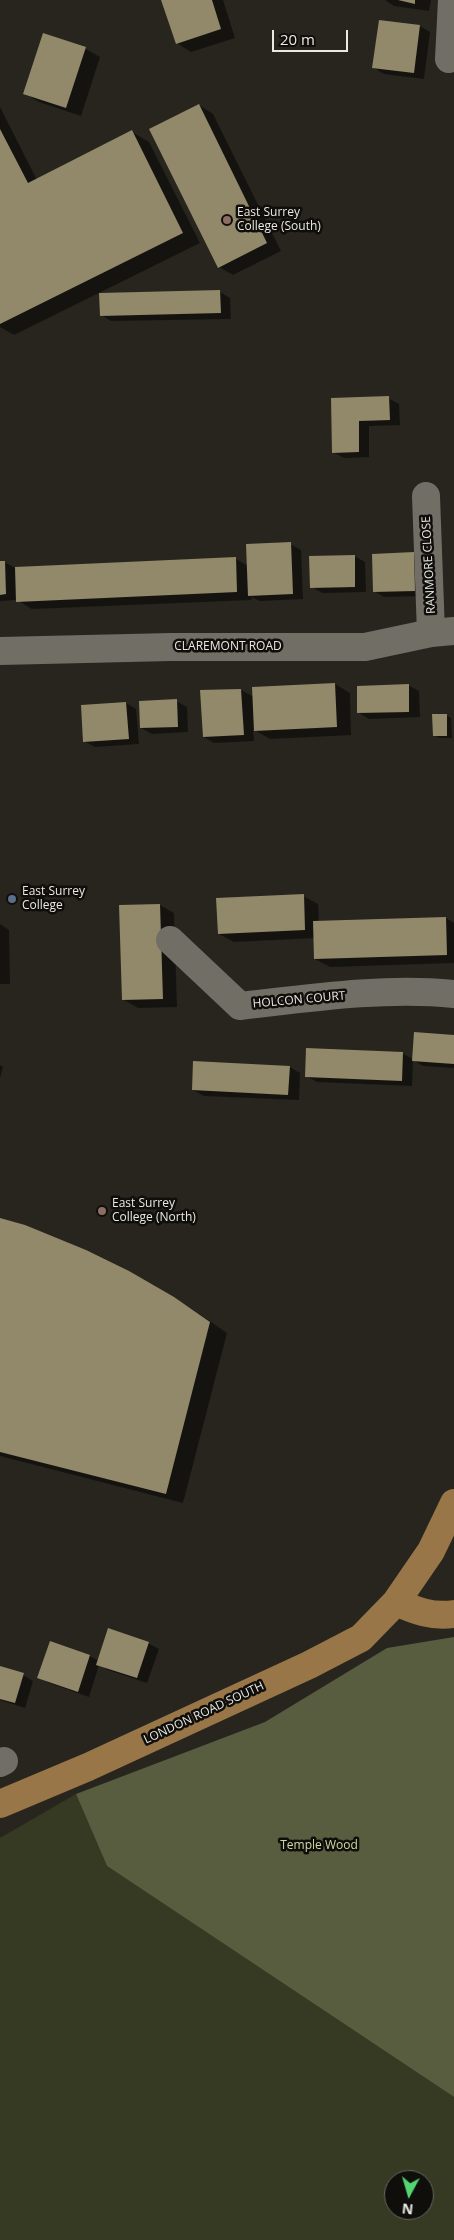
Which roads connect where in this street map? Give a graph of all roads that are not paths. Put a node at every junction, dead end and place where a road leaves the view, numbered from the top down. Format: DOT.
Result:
graph roads {
  1 [pos="453,10"];
  2 [pos="449,59"];
  3 [pos="426,496"];
  4 [pos="443,632"];
  5 [pos="0,651"];
  6 [pos="170,940"];
  7 [pos="454,994"];
  8 [pos="454,1503"];
  9 [pos="396,1602"];
  10 [pos="454,1614"];
  11 [pos="0,1804"];
  1 -- 2 [label="street"];
  3 -- 4 [label="street, RANMORE CLOSE"];
  4 -- 5 [label="street, CLAREMONT ROAD"];
  6 -- 7 [label="street, HOLCON COURT"];
  8 -- 9 [label="main road, LONDON ROAD SOUTH"];
  9 -- 10 [label="main road"];
  9 -- 11 [label="main road, LONDON ROAD SOUTH"];
}
